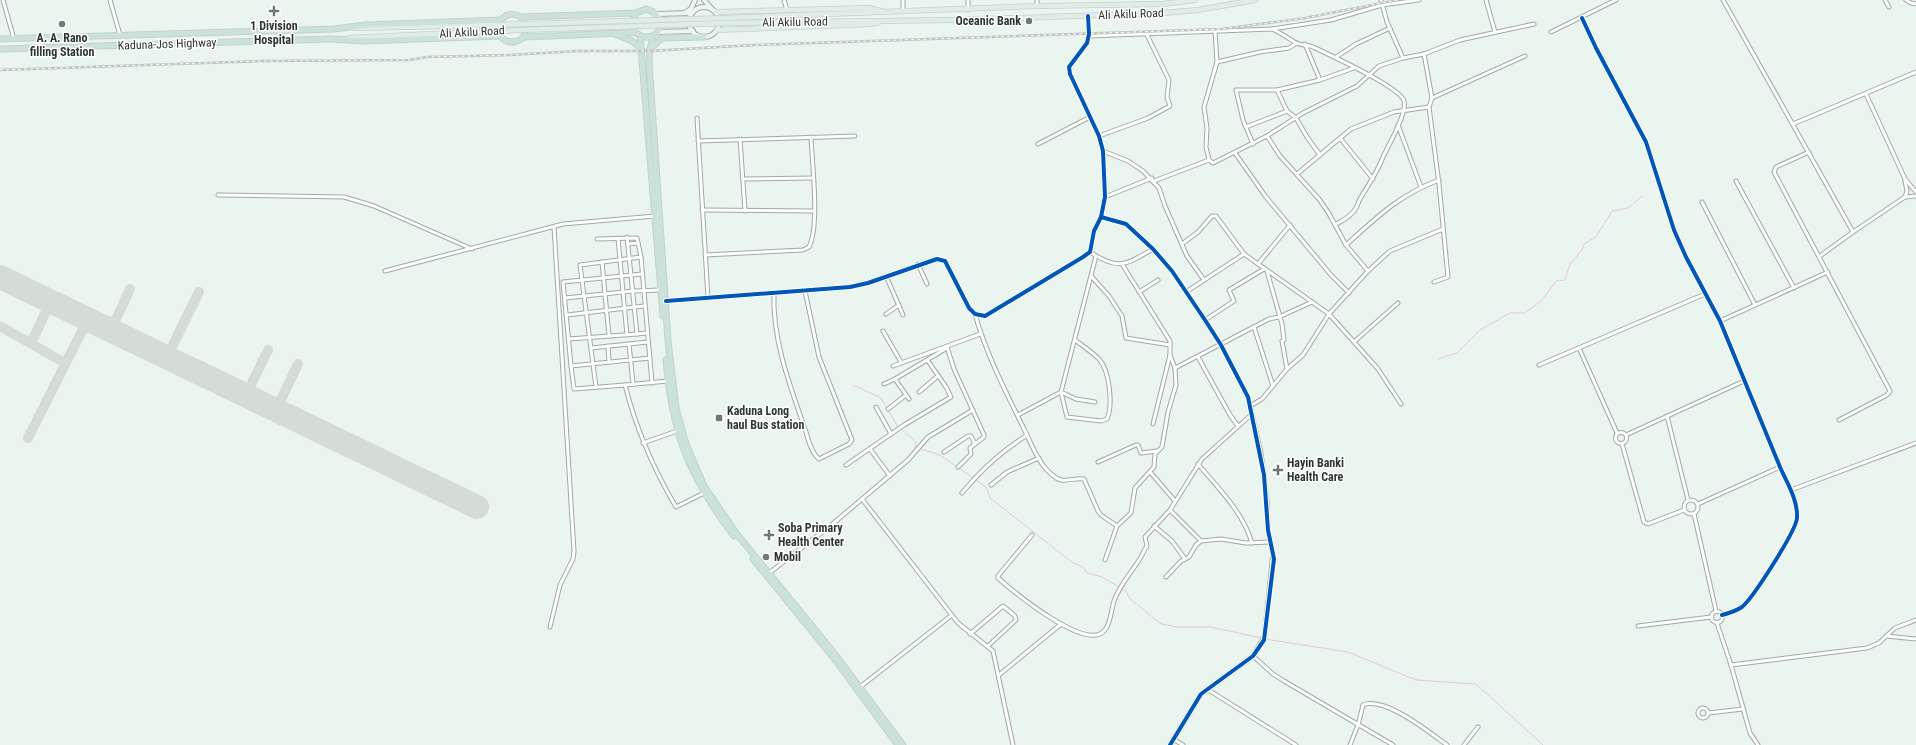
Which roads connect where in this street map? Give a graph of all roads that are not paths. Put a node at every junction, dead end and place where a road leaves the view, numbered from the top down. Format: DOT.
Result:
graph roads {
  1 [pos="3,0"];
  2 [pos="110,0"];
  3 [pos="696,0"];
  4 [pos="704,0"];
  5 [pos="784,0"];
  6 [pos="903,0"];
  7 [pos="968,0"];
  8 [pos="1036,0"];
  9 [pos="1195,0"];
  10 [pos="1255,0"];
  11 [pos="1381,0"];
  12 [pos="1419,0"];
  13 [pos="1486,0"];
  14 [pos="1616,0"];
  15 [pos="1723,0"];
  16 [pos="1885,0"];
  17 [pos="1906,0"];
  18 [pos="1162,2"];
  19 [pos="1916,4"];
  20 [pos="1037,6"];
  21 [pos="1382,6"];
  22 [pos="1889,7"];
  23 [pos="698,8"];
  24 [pos="711,8"];
  25 [pos="787,10"];
  26 [pos="968,10"];
  27 [pos="903,11"];
  28 [pos="716,12"];
  29 [pos="884,12"];
  30 [pos="636,13"];
  31 [pos="684,13"];
  32 [pos="692,13"];
  33 [pos="657,14"];
  34 [pos="1088,16"];
  35 [pos="521,17"];
  36 [pos="1582,18"];
  37 [pos="500,20"];
  38 [pos="725,20"];
  39 [pos="885,20"];
  40 [pos="1534,24"];
  41 [pos="1390,28"];
  42 [pos="332,29"];
  43 [pos="1272,29"];
  44 [pos="717,30"];
  45 [pos="693,31"];
  46 [pos="1215,32"];
  47 [pos="1495,32"];
  48 [pos="1551,32"];
  49 [pos="612,33"];
  50 [pos="656,34"];
  51 [pos="638,35"];
  52 [pos="1146,35"];
  53 [pos="120,36"];
  54 [pos="500,36"];
  55 [pos="1089,36"];
  56 [pos="524,37"];
  57 [pos="704,37"];
  58 [pos="0,39"];
  59 [pos="14,39"];
  60 [pos="333,39"];
  61 [pos="1297,43"];
  62 [pos="1305,44"];
  63 [pos="0,49"];
  64 [pos="650,50"];
  65 [pos="642,51"];
  66 [pos="1424,54"];
  67 [pos="1525,56"];
  68 [pos="1336,57"];
  69 [pos="1403,58"];
  70 [pos="1217,62"];
  71 [pos="1354,68"];
  72 [pos="1916,72"];
  73 [pos="1369,75"];
  74 [pos="1320,80"];
  75 [pos="1277,90"];
  76 [pos="1866,94"];
  77 [pos="1432,98"];
  78 [pos="1429,107"];
  79 [pos="1403,110"];
  80 [pos="1287,111"];
  81 [pos="1090,117"];
  82 [pos="696,118"];
  83 [pos="1296,118"];
  84 [pos="1793,124"];
  85 [pos="1398,126"];
  86 [pos="1246,128"];
  87 [pos="855,136"];
  88 [pos="1099,136"];
  89 [pos="1267,136"];
  90 [pos="811,137"];
  91 [pos="1340,138"];
  92 [pos="740,139"];
  93 [pos="698,141"];
  94 [pos="1038,144"];
  95 [pos="1252,144"];
  96 [pos="1103,151"];
  97 [pos="1809,152"];
  98 [pos="1235,153"];
  99 [pos="1320,155"];
  100 [pos="1209,160"];
  101 [pos="1297,174"];
  102 [pos="813,178"];
  103 [pos="743,179"];
  104 [pos="1374,179"];
  105 [pos="1905,179"];
  106 [pos="1153,180"];
  107 [pos="1439,180"];
  108 [pos="1736,181"];
  109 [pos="1421,187"];
  110 [pos="1916,192"];
  111 [pos="218,194"];
  112 [pos="1916,196"];
  113 [pos="1106,197"];
  114 [pos="1905,197"];
  115 [pos="1702,202"];
  116 [pos="702,210"];
  117 [pos="745,211"];
  118 [pos="814,211"];
  119 [pos="655,216"];
  120 [pos="1101,217"];
  121 [pos="1290,225"];
  122 [pos="1335,225"];
  123 [pos="554,227"];
  124 [pos="1444,229"];
  125 [pos="1853,232"];
  126 [pos="627,237"];
  127 [pos="618,238"];
  128 [pos="597,239"];
  129 [pos="638,243"];
  130 [pos="628,244"];
  131 [pos="1182,244"];
  132 [pos="1346,245"];
  133 [pos="1153,248"];
  134 [pos="472,249"];
  135 [pos="1090,252"];
  136 [pos="1244,254"];
  137 [pos="705,255"];
  138 [pos="1096,256"];
  139 [pos="1820,256"];
  140 [pos="640,257"];
  141 [pos="630,259"];
  142 [pos="620,260"];
  143 [pos="602,262"];
  144 [pos="918,264"];
  145 [pos="1122,264"];
  146 [pos="1258,264"];
  147 [pos="1266,270"];
  148 [pos="385,271"];
  149 [pos="1368,271"];
  150 [pos="1828,272"];
  151 [pos="642,274"];
  152 [pos="632,275"];
  153 [pos="622,276"];
  154 [pos="886,276"];
  155 [pos="1091,276"];
  156 [pos="603,278"];
  157 [pos="582,280"];
  158 [pos="1158,280"];
  159 [pos="1204,280"];
  160 [pos="1434,282"];
  161 [pos="927,284"];
  162 [pos="1794,288"];
  163 [pos="661,290"];
  164 [pos="806,290"];
  165 [pos="633,291"];
  166 [pos="643,291"];
  167 [pos="624,292"];
  168 [pos="1139,292"];
  169 [pos="1186,292"];
  170 [pos="774,293"];
  171 [pos="1349,293"];
  172 [pos="605,294"];
  173 [pos="1705,294"];
  174 [pos="584,296"];
  175 [pos="565,298"];
  176 [pos="708,298"];
  177 [pos="666,301"];
  178 [pos="1312,302"];
  179 [pos="1398,303"];
  180 [pos="1755,305"];
  181 [pos="644,306"];
  182 [pos="899,306"];
  183 [pos="635,308"];
  184 [pos="625,309"];
  185 [pos="606,311"];
  186 [pos="586,313"];
  187 [pos="886,314"];
  188 [pos="975,314"];
  189 [pos="1329,314"];
  190 [pos="567,315"];
  191 [pos="903,315"];
  192 [pos="1279,317"];
  193 [pos="1205,320"];
  194 [pos="1720,321"];
  195 [pos="1254,327"];
  196 [pos="884,331"];
  197 [pos="647,333"];
  198 [pos="637,334"];
  199 [pos="980,334"];
  200 [pos="627,335"];
  201 [pos="610,336"];
  202 [pos="589,337"];
  203 [pos="569,338"];
  204 [pos="1075,340"];
  205 [pos="1355,341"];
  206 [pos="648,342"];
  207 [pos="629,344"];
  208 [pos="1170,345"];
  209 [pos="1221,345"];
  210 [pos="608,346"];
  211 [pos="613,346"];
  212 [pos="591,348"];
  213 [pos="947,348"];
  214 [pos="1579,348"];
  215 [pos="1170,355"];
  216 [pos="1198,357"];
  217 [pos="650,358"];
  218 [pos="631,360"];
  219 [pos="928,361"];
  220 [pos="609,362"];
  221 [pos="901,362"];
  222 [pos="593,364"];
  223 [pos="1540,365"];
  224 [pos="571,366"];
  225 [pos="893,366"];
  226 [pos="1175,368"];
  227 [pos="1287,369"];
  228 [pos="938,376"];
  229 [pos="895,379"];
  230 [pos="668,381"];
  231 [pos="1744,381"];
  232 [pos="652,383"];
  233 [pos="633,384"];
  234 [pos="884,384"];
  235 [pos="625,385"];
  236 [pos="1273,386"];
  237 [pos="596,387"];
  238 [pos="919,392"];
  239 [pos="1061,392"];
  240 [pos="906,395"];
  241 [pos="909,399"];
  242 [pos="1095,402"];
  243 [pos="1401,404"];
  244 [pos="1250,406"];
  245 [pos="876,407"];
  246 [pos="888,410"];
  247 [pos="973,410"];
  248 [pos="1252,414"];
  249 [pos="1018,416"];
  250 [pos="1668,416"];
  251 [pos="1839,420"];
  252 [pos="1153,424"];
  253 [pos="1238,426"];
  254 [pos="677,431"];
  255 [pos="1617,433"];
  256 [pos="891,434"];
  257 [pos="1028,435"];
  258 [pos="1626,436"];
  259 [pos="643,442"];
  260 [pos="1916,443"];
  261 [pos="975,444"];
  262 [pos="1622,444"];
  263 [pos="870,449"];
  264 [pos="1156,451"];
  265 [pos="944,452"];
  266 [pos="1039,458"];
  267 [pos="1098,462"];
  268 [pos="1198,464"];
  269 [pos="846,465"];
  270 [pos="958,467"];
  271 [pos="1780,467"];
  272 [pos="1151,473"];
  273 [pos="890,476"];
  274 [pos="991,485"];
  275 [pos="1791,490"];
  276 [pos="704,493"];
  277 [pos="962,493"];
  278 [pos="862,499"];
  279 [pos="1688,500"];
  280 [pos="1175,501"];
  281 [pos="1698,504"];
  282 [pos="1170,510"];
  283 [pos="1684,510"];
  284 [pos="1694,514"];
  285 [pos="1117,526"];
  286 [pos="1154,526"];
  287 [pos="1032,535"];
  288 [pos="1201,541"];
  289 [pos="1270,542"];
  290 [pos="1252,543"];
  291 [pos="1185,559"];
  292 [pos="1105,560"];
  293 [pos="769,572"];
  294 [pos="1166,577"];
  295 [pos="1716,611"];
  296 [pos="952,615"];
  297 [pos="1722,615"];
  298 [pos="1711,617"];
  299 [pos="1916,620"];
  300 [pos="1716,623"];
  301 [pos="1061,624"];
  302 [pos="1638,626"];
  303 [pos="550,627"];
  304 [pos="970,634"];
  305 [pos="1886,636"];
  306 [pos="1916,639"];
  307 [pos="1263,640"];
  308 [pos="988,646"];
  309 [pos="1253,656"];
  310 [pos="1731,665"];
  311 [pos="999,675"];
  312 [pos="860,687"];
  313 [pos="1207,689"];
  314 [pos="1743,710"];
  315 [pos="1708,713"];
  316 [pos="1358,725"];
  317 [pos="1478,727"];
  318 [pos="1173,739"];
  319 [pos="898,745"];
  320 [pos="903,745"];
  321 [pos="1014,745"];
  322 [pos="1170,745"];
  323 [pos="1183,745"];
  324 [pos="1296,745"];
  325 [pos="1350,745"];
  326 [pos="1393,745"];
  327 [pos="1447,745"];
  328 [pos="1464,745"];
  329 [pos="1758,745"];
  1 -- 59 [label="street"];
  2 -- 53 [label="street"];
  3 -- 23 [label="street"];
  3 -- 31 [label="street"];
  4 -- 24 [label="street"];
  5 -- 25 [label="street"];
  6 -- 27 [label="street"];
  7 -- 26 [label="street"];
  8 -- 20 [label="street"];
  9 -- 18 [label="main road, Ali Akilu Road"];
  10 -- 34 [label="main road, Ali Akilu Road"];
  11 -- 21 [label="street"];
  12 -- 21 [label="street"];
  13 -- 47 [label="street"];
  14 -- 36 [label="street"];
  15 -- 84 [label="street"];
  16 -- 22 [label="street"];
  17 -- 19 [label="street"];
  18 -- 20 [label="main road, Ali Akilu Road"];
  20 -- 26 [label="main road, Ali Akilu Road"];
  21 -- 41 [label="street"];
  21 -- 43 [label="street"];
  23 -- 24 [label="street"];
  23 -- 32 [label="street"];
  24 -- 28 [label="street"];
  25 -- 28 [label="main road"];
  25 -- 29 [label="main road"];
  26 -- 27 [label="main road, Ali Akilu Road"];
  27 -- 29 [label="main road, Ali Akilu Road"];
  28 -- 44 [label="street"];
  29 -- 38 [label="main road, Ali Akilu Road"];
  30 -- 33 [label="highway"];
  30 -- 35 [label="highway"];
  30 -- 51 [label="highway"];
  31 -- 32 [label="street"];
  31 -- 33 [label="street"];
  32 -- 45 [label="street"];
  33 -- 50 [label="highway"];
  34 -- 39 [label="main road, Ali Akilu Road"];
  34 -- 55 [label="street"];
  35 -- 37 [label="highway"];
  35 -- 56 [label="highway"];
  36 -- 48 [label="street"];
  36 -- 173 [label="street"];
  37 -- 42 [label="highway, Kaduna-Jos Highway"];
  37 -- 54 [label="highway"];
  38 -- 39 [label="main road, Ali Akilu Road"];
  38 -- 42 [label="main road, Ali Akilu Road, bridge"];
  38 -- 60 [label="main road, Ali Akilu Road, bridge"];
  39 -- 44 [label="main road"];
  40 -- 47 [label="street"];
  41 -- 68 [label="street"];
  41 -- 69 [label="street"];
  42 -- 53 [label="highway, Kaduna-Jos Highway"];
  42 -- 60 [label="highway"];
  43 -- 46 [label="street"];
  43 -- 61 [label="street"];
  44 -- 57 [label="street"];
  45 -- 50 [label="street"];
  45 -- 57 [label="street"];
  46 -- 52 [label="street"];
  46 -- 70 [label="street"];
  47 -- 66 [label="street"];
  49 -- 51 [label="highway"];
  49 -- 56 [label="highway"];
  49 -- 65 [label="highway"];
  50 -- 51 [label="highway"];
  50 -- 64 [label="highway"];
  51 -- 65 [label="highway"];
  52 -- 55 [label="street"];
  52 -- 88 [label="street"];
  53 -- 59 [label="highway, Kaduna-Jos Highway"];
  54 -- 56 [label="highway"];
  54 -- 60 [label="highway, Kaduna-Jos Highway"];
  55 -- 81 [label="street"];
  57 -- 64 [label="highway"];
  58 -- 59 [label="highway, Kaduna-Jos Highway"];
  60 -- 63 [label="highway, Kaduna-Jos Highway"];
  61 -- 62 [label="street"];
  61 -- 70 [label="street"];
  62 -- 68 [label="street"];
  62 -- 74 [label="street"];
  64 -- 177 [label="highway"];
  65 -- 119 [label="highway"];
  66 -- 69 [label="street"];
  66 -- 77 [label="street"];
  67 -- 77 [label="street"];
  68 -- 71 [label="street"];
  69 -- 73 [label="street"];
  70 -- 100 [label="street"];
  71 -- 73 [label="street"];
  71 -- 74 [label="street"];
  72 -- 76 [label="street"];
  73 -- 79 [label="street"];
  73 -- 83 [label="street"];
  74 -- 75 [label="street"];
  75 -- 80 [label="street"];
  75 -- 86 [label="street"];
  76 -- 84 [label="street"];
  76 -- 105 [label="street"];
  77 -- 78 [label="street"];
  78 -- 79 [label="street"];
  78 -- 107 [label="street"];
  79 -- 85 [label="street"];
  79 -- 91 [label="street"];
  80 -- 83 [label="street"];
  80 -- 86 [label="street"];
  81 -- 88 [label="street"];
  81 -- 94 [label="street"];
  82 -- 93 [label="street"];
  83 -- 89 [label="street"];
  83 -- 99 [label="street"];
  84 -- 97 [label="street"];
  85 -- 104 [label="street"];
  85 -- 109 [label="street"];
  86 -- 95 [label="street"];
  87 -- 90 [label="street"];
  88 -- 96 [label="street"];
  89 -- 95 [label="street"];
  89 -- 101 [label="street"];
  90 -- 92 [label="street"];
  90 -- 102 [label="street"];
  91 -- 99 [label="street"];
  91 -- 104 [label="street"];
  92 -- 93 [label="street"];
  92 -- 103 [label="street"];
  93 -- 116 [label="street"];
  95 -- 98 [label="street"];
  96 -- 106 [label="street"];
  96 -- 113 [label="street"];
  97 -- 125 [label="street"];
  97 -- 139 [label="street"];
  98 -- 100 [label="street"];
  98 -- 121 [label="street"];
  99 -- 101 [label="street"];
  100 -- 106 [label="street"];
  101 -- 122 [label="street"];
  102 -- 103 [label="street"];
  102 -- 118 [label="street"];
  103 -- 117 [label="street"];
  104 -- 122 [label="street"];
  105 -- 110 [label="street"];
  105 -- 114 [label="street"];
  106 -- 113 [label="street"];
  106 -- 131 [label="street"];
  107 -- 109 [label="street"];
  107 -- 124 [label="street"];
  108 -- 162 [label="street"];
  109 -- 132 [label="street"];
  111 -- 134 [label="street"];
  112 -- 114 [label="street"];
  113 -- 120 [label="street"];
  114 -- 125 [label="street"];
  115 -- 180 [label="street"];
  116 -- 117 [label="street"];
  116 -- 137 [label="street"];
  117 -- 118 [label="street"];
  118 -- 137 [label="street"];
  119 -- 123 [label="street"];
  119 -- 163 [label="highway"];
  120 -- 133 [label="street"];
  120 -- 135 [label="street"];
  121 -- 146 [label="street"];
  121 -- 171 [label="street"];
  122 -- 132 [label="street"];
  123 -- 134 [label="street"];
  123 -- 303 [label="street"];
  124 -- 149 [label="street"];
  124 -- 160 [label="street"];
  125 -- 139 [label="street"];
  126 -- 127 [label="street"];
  126 -- 129 [label="street"];
  126 -- 130 [label="street"];
  127 -- 128 [label="street"];
  127 -- 142 [label="street"];
  129 -- 130 [label="street"];
  129 -- 140 [label="street"];
  130 -- 141 [label="street"];
  131 -- 136 [label="street"];
  131 -- 159 [label="street"];
  132 -- 149 [label="street"];
  133 -- 145 [label="street"];
  133 -- 169 [label="street"];
  134 -- 148 [label="street"];
  135 -- 138 [label="street"];
  135 -- 188 [label="street"];
  136 -- 146 [label="street"];
  136 -- 159 [label="street"];
  137 -- 176 [label="street"];
  138 -- 145 [label="street"];
  138 -- 155 [label="street"];
  139 -- 150 [label="street"];
  140 -- 141 [label="street"];
  140 -- 151 [label="street"];
  141 -- 142 [label="street"];
  141 -- 152 [label="street"];
  142 -- 143 [label="street"];
  142 -- 153 [label="street"];
  143 -- 156 [label="street"];
  143 -- 157 [label="street"];
  144 -- 154 [label="street"];
  144 -- 161 [label="street"];
  144 -- 188 [label="street"];
  145 -- 168 [label="street"];
  146 -- 147 [label="street"];
  147 -- 178 [label="street"];
  147 -- 192 [label="street"];
  147 -- 193 [label="street"];
  149 -- 171 [label="street"];
  150 -- 162 [label="street"];
  150 -- 251 [label="street"];
  151 -- 152 [label="street"];
  151 -- 166 [label="street"];
  152 -- 153 [label="street"];
  152 -- 165 [label="street"];
  153 -- 156 [label="street"];
  153 -- 167 [label="street"];
  154 -- 164 [label="street"];
  154 -- 182 [label="street"];
  155 -- 204 [label="street"];
  155 -- 208 [label="street"];
  156 -- 157 [label="street"];
  156 -- 172 [label="street"];
  157 -- 174 [label="street"];
  157 -- 175 [label="street"];
  158 -- 168 [label="street"];
  159 -- 169 [label="street"];
  162 -- 180 [label="street"];
  163 -- 166 [label="street"];
  163 -- 230 [label="highway"];
  164 -- 170 [label="street"];
  164 -- 170 [label="street"];
  165 -- 166 [label="street"];
  165 -- 167 [label="street"];
  165 -- 183 [label="street"];
  166 -- 181 [label="street"];
  167 -- 172 [label="street"];
  167 -- 184 [label="street"];
  168 -- 208 [label="street"];
  169 -- 193 [label="street"];
  170 -- 176 [label="street"];
  171 -- 189 [label="street"];
  172 -- 174 [label="street"];
  172 -- 185 [label="street"];
  173 -- 194 [label="street"];
  173 -- 214 [label="street"];
  174 -- 175 [label="street"];
  174 -- 186 [label="street"];
  175 -- 190 [label="street"];
  176 -- 177 [label="street"];
  177 -- 293 [label="highway"];
  178 -- 189 [label="street"];
  178 -- 192 [label="street"];
  179 -- 205 [label="street"];
  180 -- 194 [label="street"];
  181 -- 183 [label="street"];
  181 -- 197 [label="street"];
  182 -- 187 [label="street"];
  182 -- 191 [label="street"];
  183 -- 184 [label="street"];
  183 -- 198 [label="street"];
  184 -- 185 [label="street"];
  184 -- 200 [label="street"];
  185 -- 186 [label="street"];
  185 -- 201 [label="street"];
  186 -- 190 [label="street"];
  186 -- 202 [label="street"];
  188 -- 199 [label="street"];
  189 -- 205 [label="street"];
  189 -- 227 [label="street"];
  190 -- 203 [label="street"];
  192 -- 195 [label="street"];
  192 -- 227 [label="street"];
  193 -- 209 [label="street"];
  194 -- 231 [label="street"];
  195 -- 209 [label="street"];
  195 -- 236 [label="street"];
  196 -- 221 [label="street"];
  197 -- 198 [label="street"];
  197 -- 206 [label="street"];
  198 -- 200 [label="street"];
  199 -- 213 [label="street"];
  199 -- 249 [label="street"];
  200 -- 201 [label="street"];
  201 -- 202 [label="street"];
  201 -- 211 [label="street"];
  202 -- 203 [label="street"];
  202 -- 212 [label="street"];
  203 -- 224 [label="street"];
  204 -- 239 [label="street"];
  204 -- 239 [label="street"];
  205 -- 243 [label="street"];
  206 -- 207 [label="street"];
  206 -- 217 [label="street"];
  207 -- 211 [label="street"];
  207 -- 218 [label="street"];
  208 -- 215 [label="street"];
  209 -- 216 [label="street"];
  209 -- 244 [label="street"];
  210 -- 211 [label="street"];
  210 -- 212 [label="street"];
  210 -- 220 [label="street"];
  212 -- 222 [label="street"];
  213 -- 219 [label="street"];
  213 -- 221 [label="street"];
  213 -- 247 [label="street"];
  214 -- 223 [label="street"];
  214 -- 255 [label="street"];
  215 -- 226 [label="street"];
  215 -- 252 [label="street"];
  216 -- 226 [label="street"];
  216 -- 253 [label="street"];
  217 -- 218 [label="street"];
  217 -- 232 [label="street"];
  218 -- 220 [label="street"];
  218 -- 233 [label="street"];
  219 -- 228 [label="street"];
  219 -- 229 [label="street"];
  220 -- 222 [label="street"];
  221 -- 225 [label="street"];
  222 -- 224 [label="street"];
  222 -- 237 [label="street"];
  224 -- 237 [label="street"];
  226 -- 264 [label="street"];
  227 -- 236 [label="street"];
  228 -- 238 [label="street"];
  228 -- 256 [label="street"];
  229 -- 234 [label="street"];
  229 -- 240 [label="street"];
  230 -- 232 [label="street"];
  230 -- 254 [label="highway"];
  231 -- 250 [label="street"];
  231 -- 271 [label="street"];
  232 -- 233 [label="street"];
  233 -- 235 [label="street"];
  235 -- 237 [label="street"];
  235 -- 259 [label="street"];
  236 -- 244 [label="street"];
  239 -- 242 [label="street"];
  239 -- 249 [label="street"];
  240 -- 241 [label="street"];
  240 -- 246 [label="street"];
  244 -- 248 [label="street"];
  245 -- 256 [label="street"];
  247 -- 261 [label="street"];
  247 -- 273 [label="street"];
  248 -- 253 [label="street"];
  248 -- 289 [label="street"];
  249 -- 257 [label="street"];
  250 -- 258 [label="street"];
  250 -- 279 [label="street"];
  253 -- 268 [label="street"];
  254 -- 259 [label="street"];
  254 -- 276 [label="highway"];
  255 -- 258 [label="street"];
  255 -- 262 [label="street"];
  256 -- 263 [label="street"];
  257 -- 266 [label="street"];
  257 -- 277 [label="street"];
  258 -- 262 [label="street"];
  259 -- 276 [label="street"];
  260 -- 275 [label="street"];
  261 -- 265 [label="street"];
  261 -- 270 [label="street"];
  262 -- 283 [label="street"];
  263 -- 269 [label="street"];
  263 -- 273 [label="street"];
  264 -- 267 [label="street"];
  264 -- 272 [label="street"];
  266 -- 274 [label="street"];
  266 -- 285 [label="street"];
  268 -- 280 [label="street"];
  268 -- 290 [label="street"];
  271 -- 275 [label="street"];
  271 -- 281 [label="street"];
  272 -- 280 [label="street"];
  272 -- 285 [label="street"];
  273 -- 278 [label="street"];
  275 -- 297 [label="street"];
  276 -- 319 [label="highway"];
  278 -- 293 [label="street"];
  278 -- 296 [label="street"];
  279 -- 281 [label="street"];
  279 -- 283 [label="street"];
  280 -- 282 [label="street"];
  281 -- 284 [label="street"];
  282 -- 286 [label="street"];
  282 -- 288 [label="street"];
  283 -- 284 [label="street"];
  284 -- 295 [label="street"];
  285 -- 292 [label="street"];
  286 -- 291 [label="street"];
  286 -- 301 [label="street"];
  287 -- 301 [label="street"];
  288 -- 290 [label="street"];
  288 -- 291 [label="street"];
  289 -- 290 [label="street"];
  289 -- 307 [label="street"];
  291 -- 294 [label="street"];
  293 -- 312 [label="highway"];
  295 -- 297 [label="street"];
  295 -- 298 [label="street"];
  296 -- 304 [label="street"];
  296 -- 312 [label="street"];
  297 -- 300 [label="street"];
  298 -- 300 [label="street"];
  298 -- 302 [label="street"];
  299 -- 305 [label="street"];
  300 -- 310 [label="street"];
  301 -- 311 [label="street"];
  304 -- 308 [label="street"];
  304 -- 308 [label="street"];
  305 -- 306 [label="street"];
  305 -- 310 [label="street"];
  307 -- 309 [label="street"];
  308 -- 311 [label="street"];
  309 -- 313 [label="street"];
  309 -- 316 [label="street"];
  310 -- 314 [label="street"];
  311 -- 321 [label="street"];
  312 -- 320 [label="highway"];
  313 -- 318 [label="street"];
  313 -- 324 [label="street"];
  314 -- 315 [label="street"];
  314 -- 329 [label="street"];
  316 -- 325 [label="street"];
  316 -- 326 [label="street"];
  316 -- 327 [label="street"];
  317 -- 328 [label="street"];
  318 -- 322 [label="street"];
  318 -- 323 [label="street"];
}
